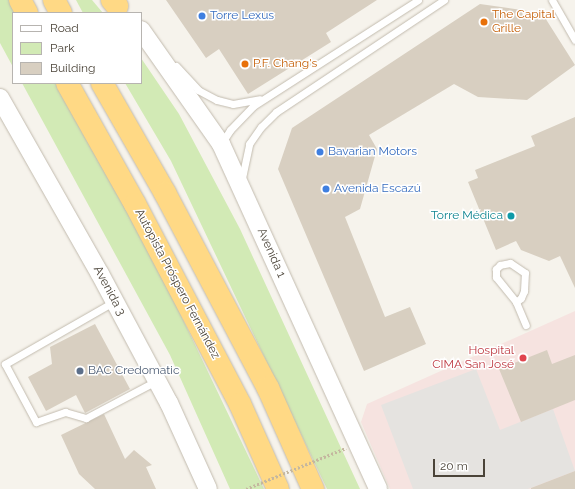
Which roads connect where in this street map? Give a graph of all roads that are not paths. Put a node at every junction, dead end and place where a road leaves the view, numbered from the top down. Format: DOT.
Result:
graph roads {
  1 [pos="20,0"];
  2 [pos="54,0"];
  3 [pos="418,0"];
  4 [pos="444,0"];
  5 [pos="552,0"];
  6 [pos="26,12"];
  7 [pos="60,12"];
  8 [pos="142,31"];
  9 [pos="575,40"];
  10 [pos="68,84"];
  11 [pos="103,84"];
  12 [pos="267,96"];
  13 [pos="0,98"];
  14 [pos="221,144"];
  15 [pos="241,186"];
  16 [pos="115,301"];
  17 [pos="516,302"];
  18 [pos="526,325"];
  19 [pos="157,380"];
  20 [pos="208,489"];
  21 [pos="278,489"];
  22 [pos="313,489"];
  23 [pos="378,489"];
  1 -- 6 [label="highway"];
  2 -- 7 [label="highway"];
  3 -- 12 [label="lane"];
  4 -- 15 [label="lane"];
  5 -- 9 [label="lane"];
  8 -- 12 [label="lane"];
  8 -- 14 [label="street, Avenida 1"];
  10 -- 21 [label="highway, Autopista Próspero Fernández"];
  11 -- 22 [label="highway"];
  12 -- 14 [label="lane"];
  13 -- 16 [label="street, Avenida 3"];
  14 -- 15 [label="street, Avenida 1"];
  15 -- 23 [label="street, Avenida 1"];
  16 -- 19 [label="street, Avenida 3"];
  16 -- 19 [label="lane"];
  17 -- 17 [label="lane"];
  17 -- 18 [label="lane"];
  19 -- 20 [label="street, Avenida 3"];
}
